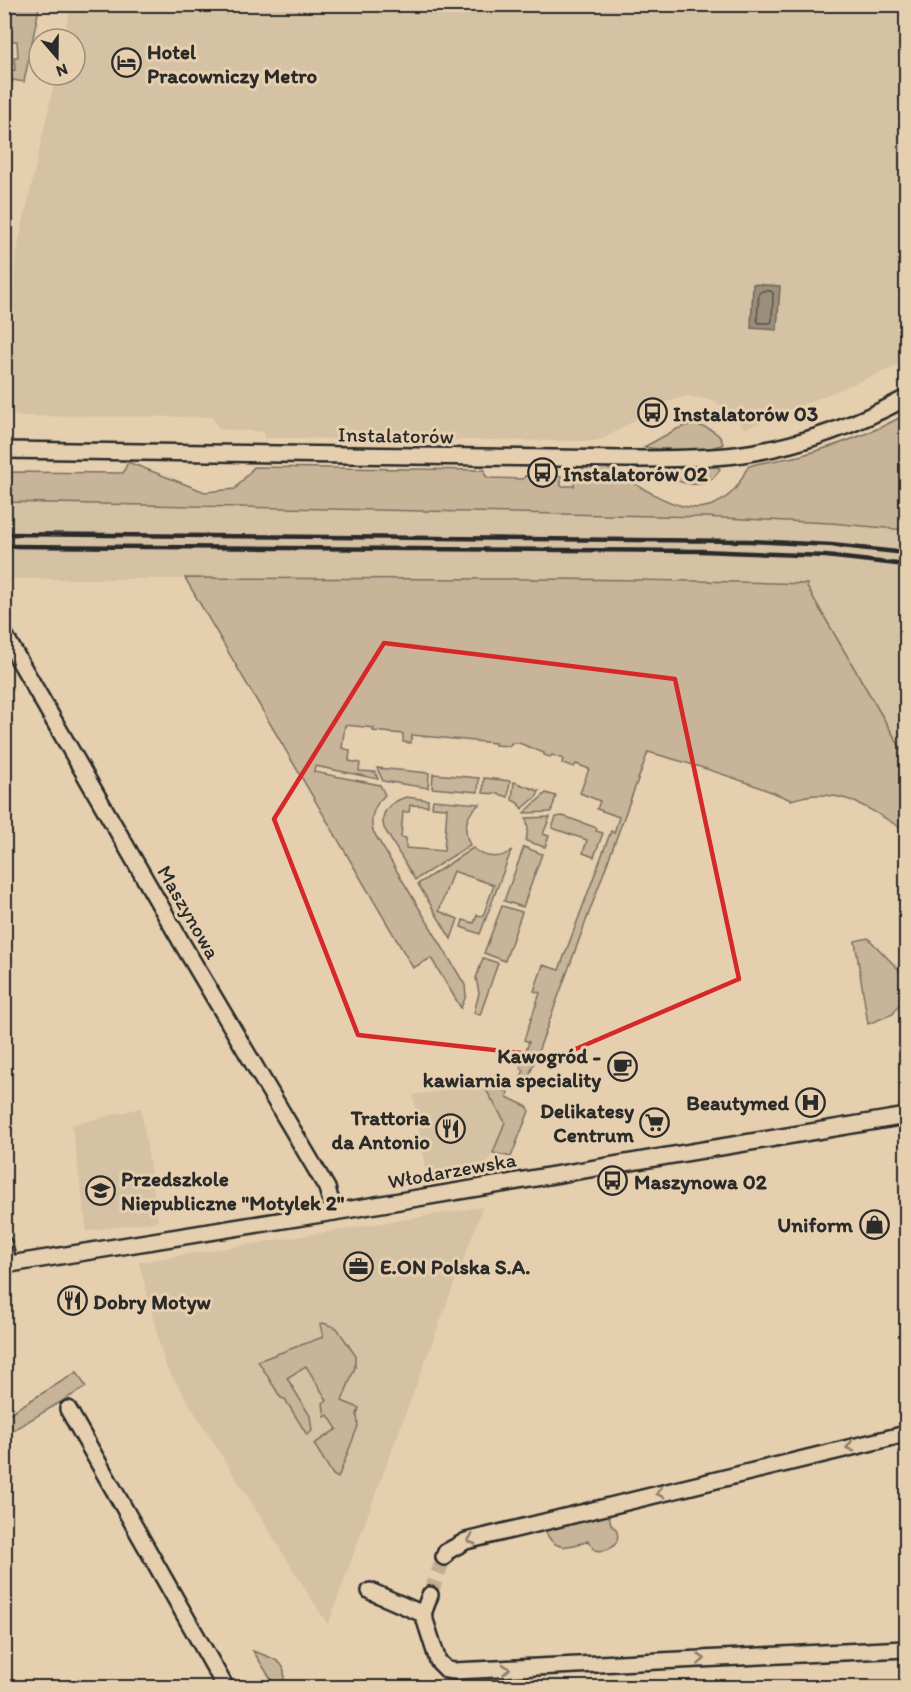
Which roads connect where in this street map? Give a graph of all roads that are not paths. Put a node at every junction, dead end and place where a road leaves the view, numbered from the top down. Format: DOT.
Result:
graph roads {
  1 [pos="906,398"];
  2 [pos="4,450"];
  3 [pos="4,634"];
  4 [pos="906,1116"];
  5 [pos="334,1212"];
  6 [pos="4,1245"];
  7 [pos="6,1264"];
  8 [pos="68,1409"];
  9 [pos="906,1434"];
  10 [pos="444,1557"];
  11 [pos="370,1592"];
  12 [pos="430,1595"];
  13 [pos="423,1614"];
  14 [pos="906,1649"];
  15 [pos="226,1688"];
  1 -- 2 [label="street, Instalatorów"];
  3 -- 5 [label="street, Maszynowa"];
  4 -- 5 [label="street, Włodarzewska"];
  5 -- 7 [label="street, Włodarzewska"];
  6 -- 7 [label="street"];
  8 -- 15 [label="street"];
  9 -- 10 [label="street, one-way"];
  11 -- 13 [label="street"];
  12 -- 13 [label="street"];
  13 -- 14 [label="street, one-way"];
}
